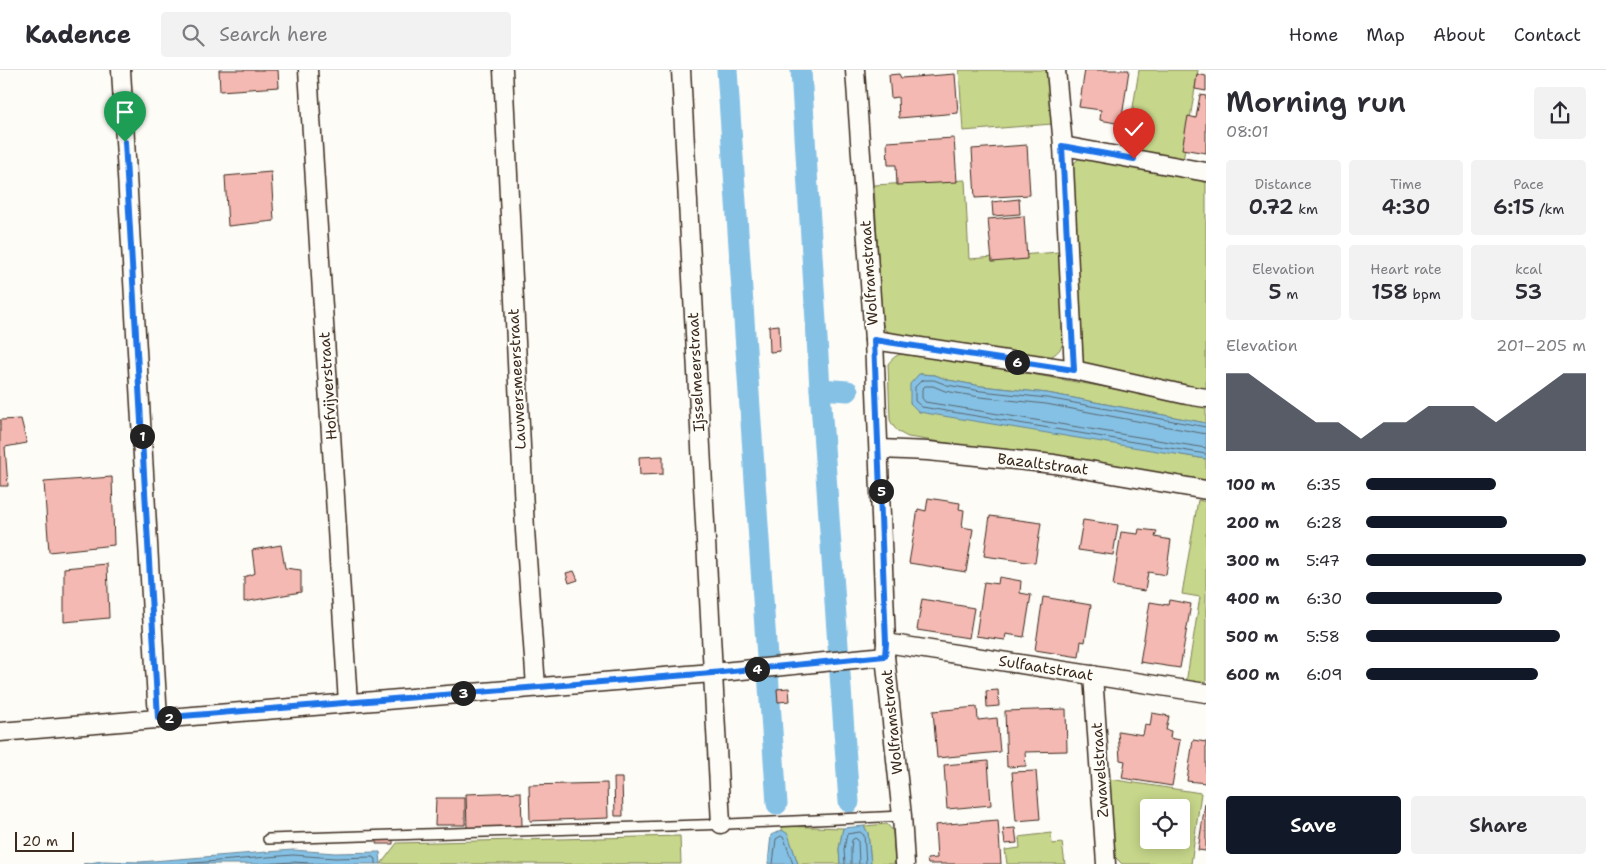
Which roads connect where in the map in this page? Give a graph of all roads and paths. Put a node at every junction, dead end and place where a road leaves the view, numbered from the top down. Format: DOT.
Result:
graph roads {
  1 [pos="121,70"];
  2 [pos="308,70"];
  3 [pos="503,70"];
  4 [pos="681,70"];
  5 [pos="854,70"];
  6 [pos="1056,70"];
  7 [pos="1062,146"];
  8 [pos="1206,172"];
  9 [pos="874,340"];
  10 [pos="1074,370"];
  11 [pos="1206,398"];
  12 [pos="880,449"];
  13 [pos="1206,490"];
  14 [pos="882,652"];
  15 [pos="712,673"];
  16 [pos="1093,676"];
  17 [pos="536,687"];
  18 [pos="1206,694"];
  19 [pos="348,703"];
  20 [pos="158,718"];
  21 [pos="0,732"];
  22 [pos="902,816"];
  23 [pos="721,824"];
  24 [pos="268,839"];
  25 [pos="905,864"];
  26 [pos="1106,864"];
  1 -- 20 [label="street"];
  2 -- 19 [label="street, Hofvijverstraat"];
  3 -- 17 [label="street, Lauwersmeerstraat"];
  4 -- 15 [label="street, Ijsselmeerstraat"];
  5 -- 9 [label="street, Wolframstraat"];
  6 -- 7 [label="street"];
  7 -- 8 [label="street"];
  7 -- 10 [label="street"];
  9 -- 10 [label="street"];
  9 -- 12 [label="street, Wolframstraat"];
  10 -- 11 [label="street"];
  12 -- 13 [label="street, Bazaltstraat"];
  12 -- 14 [label="street, Wolframstraat"];
  14 -- 15 [label="street, Sulfaatstraat"];
  14 -- 16 [label="street, Sulfaatstraat"];
  14 -- 22 [label="street, Wolframstraat"];
  15 -- 17 [label="street, Sulfaatstraat"];
  15 -- 23 [label="street, Ijsselmeerstraat"];
  16 -- 18 [label="street, Sulfaatstraat"];
  16 -- 26 [label="street, Zwavelstraat"];
  17 -- 19 [label="street, Sulfaatstraat"];
  19 -- 20 [label="street, Sulfaatstraat"];
  20 -- 21 [label="street, Sulfaatstraat"];
  22 -- 23 [label="lane"];
  22 -- 25 [label="street, Wolframstraat"];
  23 -- 24 [label="lane"];
}
